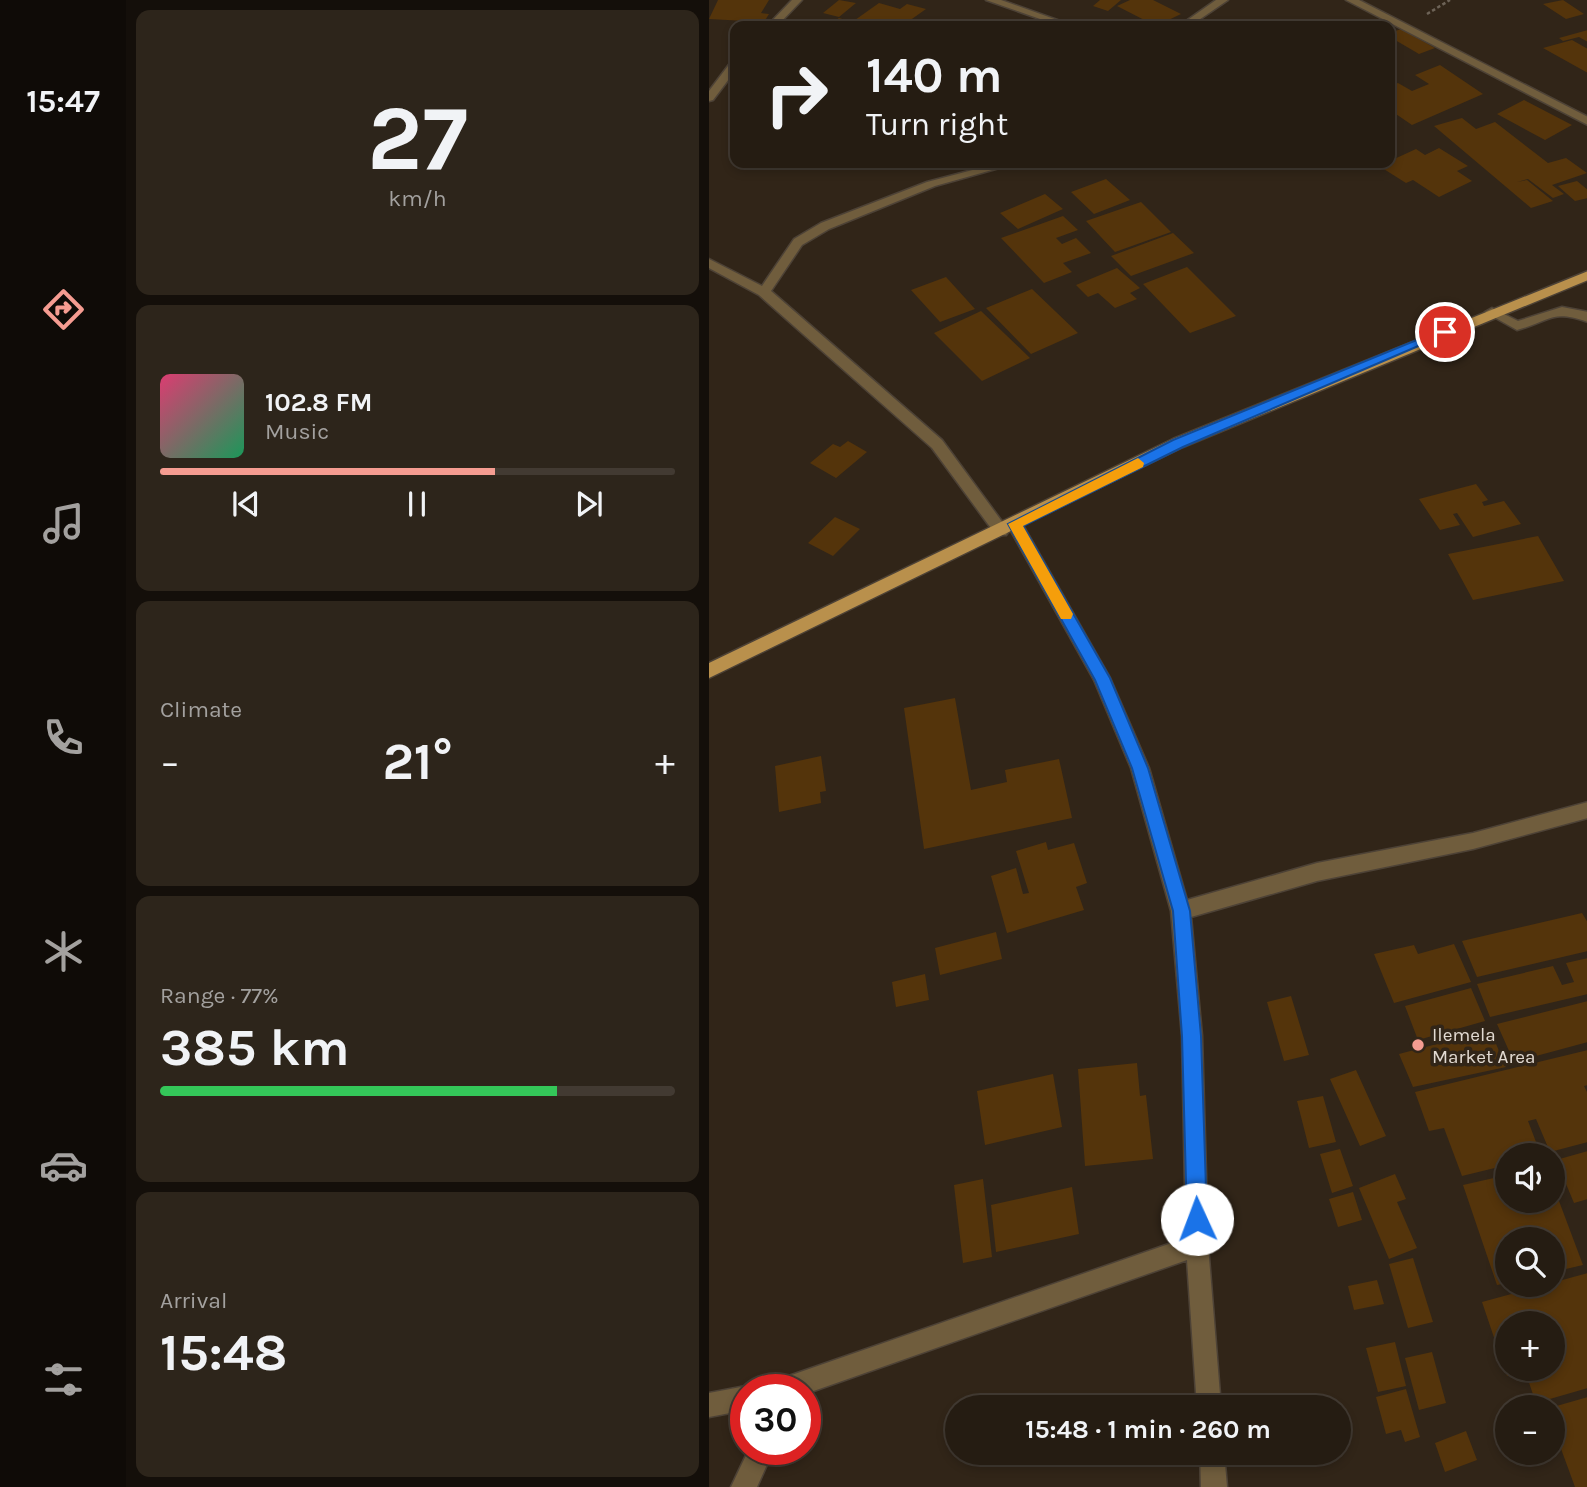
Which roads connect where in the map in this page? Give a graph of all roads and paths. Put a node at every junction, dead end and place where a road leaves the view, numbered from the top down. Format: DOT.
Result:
graph roads {
  1 [pos="797,0"];
  2 [pos="991,0"];
  3 [pos="1223,0"];
  4 [pos="1351,0"];
  5 [pos="777,21"];
  6 [pos="1053,21"];
  7 [pos="1192,21"];
  8 [pos="1392,21"];
  9 [pos="1395,23"];
  10 [pos="730,70"];
  11 [pos="709,97"];
  12 [pos="1587,122"];
  13 [pos="992,168"];
  14 [pos="709,262"];
  15 [pos="1587,275"];
  16 [pos="764,292"];
  17 [pos="1492,312"];
  18 [pos="1587,318"];
  19 [pos="1008,527"];
  20 [pos="709,671"];
  21 [pos="1587,810"];
  22 [pos="1181,911"];
  23 [pos="1197,1245"];
  24 [pos="821,1378"];
  25 [pos="1208,1395"];
  26 [pos="730,1401"];
  27 [pos="709,1405"];
  28 [pos="754,1465"];
  29 [pos="1213,1465"];
  30 [pos="744,1487"];
  31 [pos="1214,1487"];
  1 -- 5 [label="street"];
  2 -- 6 [label="street"];
  3 -- 7 [label="street"];
  4 -- 8 [label="street"];
  9 -- 12 [label="street"];
  10 -- 11 [label="street"];
  13 -- 16 [label="street"];
  14 -- 16 [label="street"];
  15 -- 17 [label="main road"];
  16 -- 19 [label="street"];
  17 -- 18 [label="street"];
  17 -- 19 [label="main road"];
  19 -- 20 [label="main road"];
  19 -- 22 [label="street"];
  21 -- 22 [label="street"];
  22 -- 23 [label="street"];
  23 -- 24 [label="street"];
  23 -- 25 [label="street"];
  26 -- 27 [label="street"];
  28 -- 30 [label="street"];
  29 -- 31 [label="street"];
}
